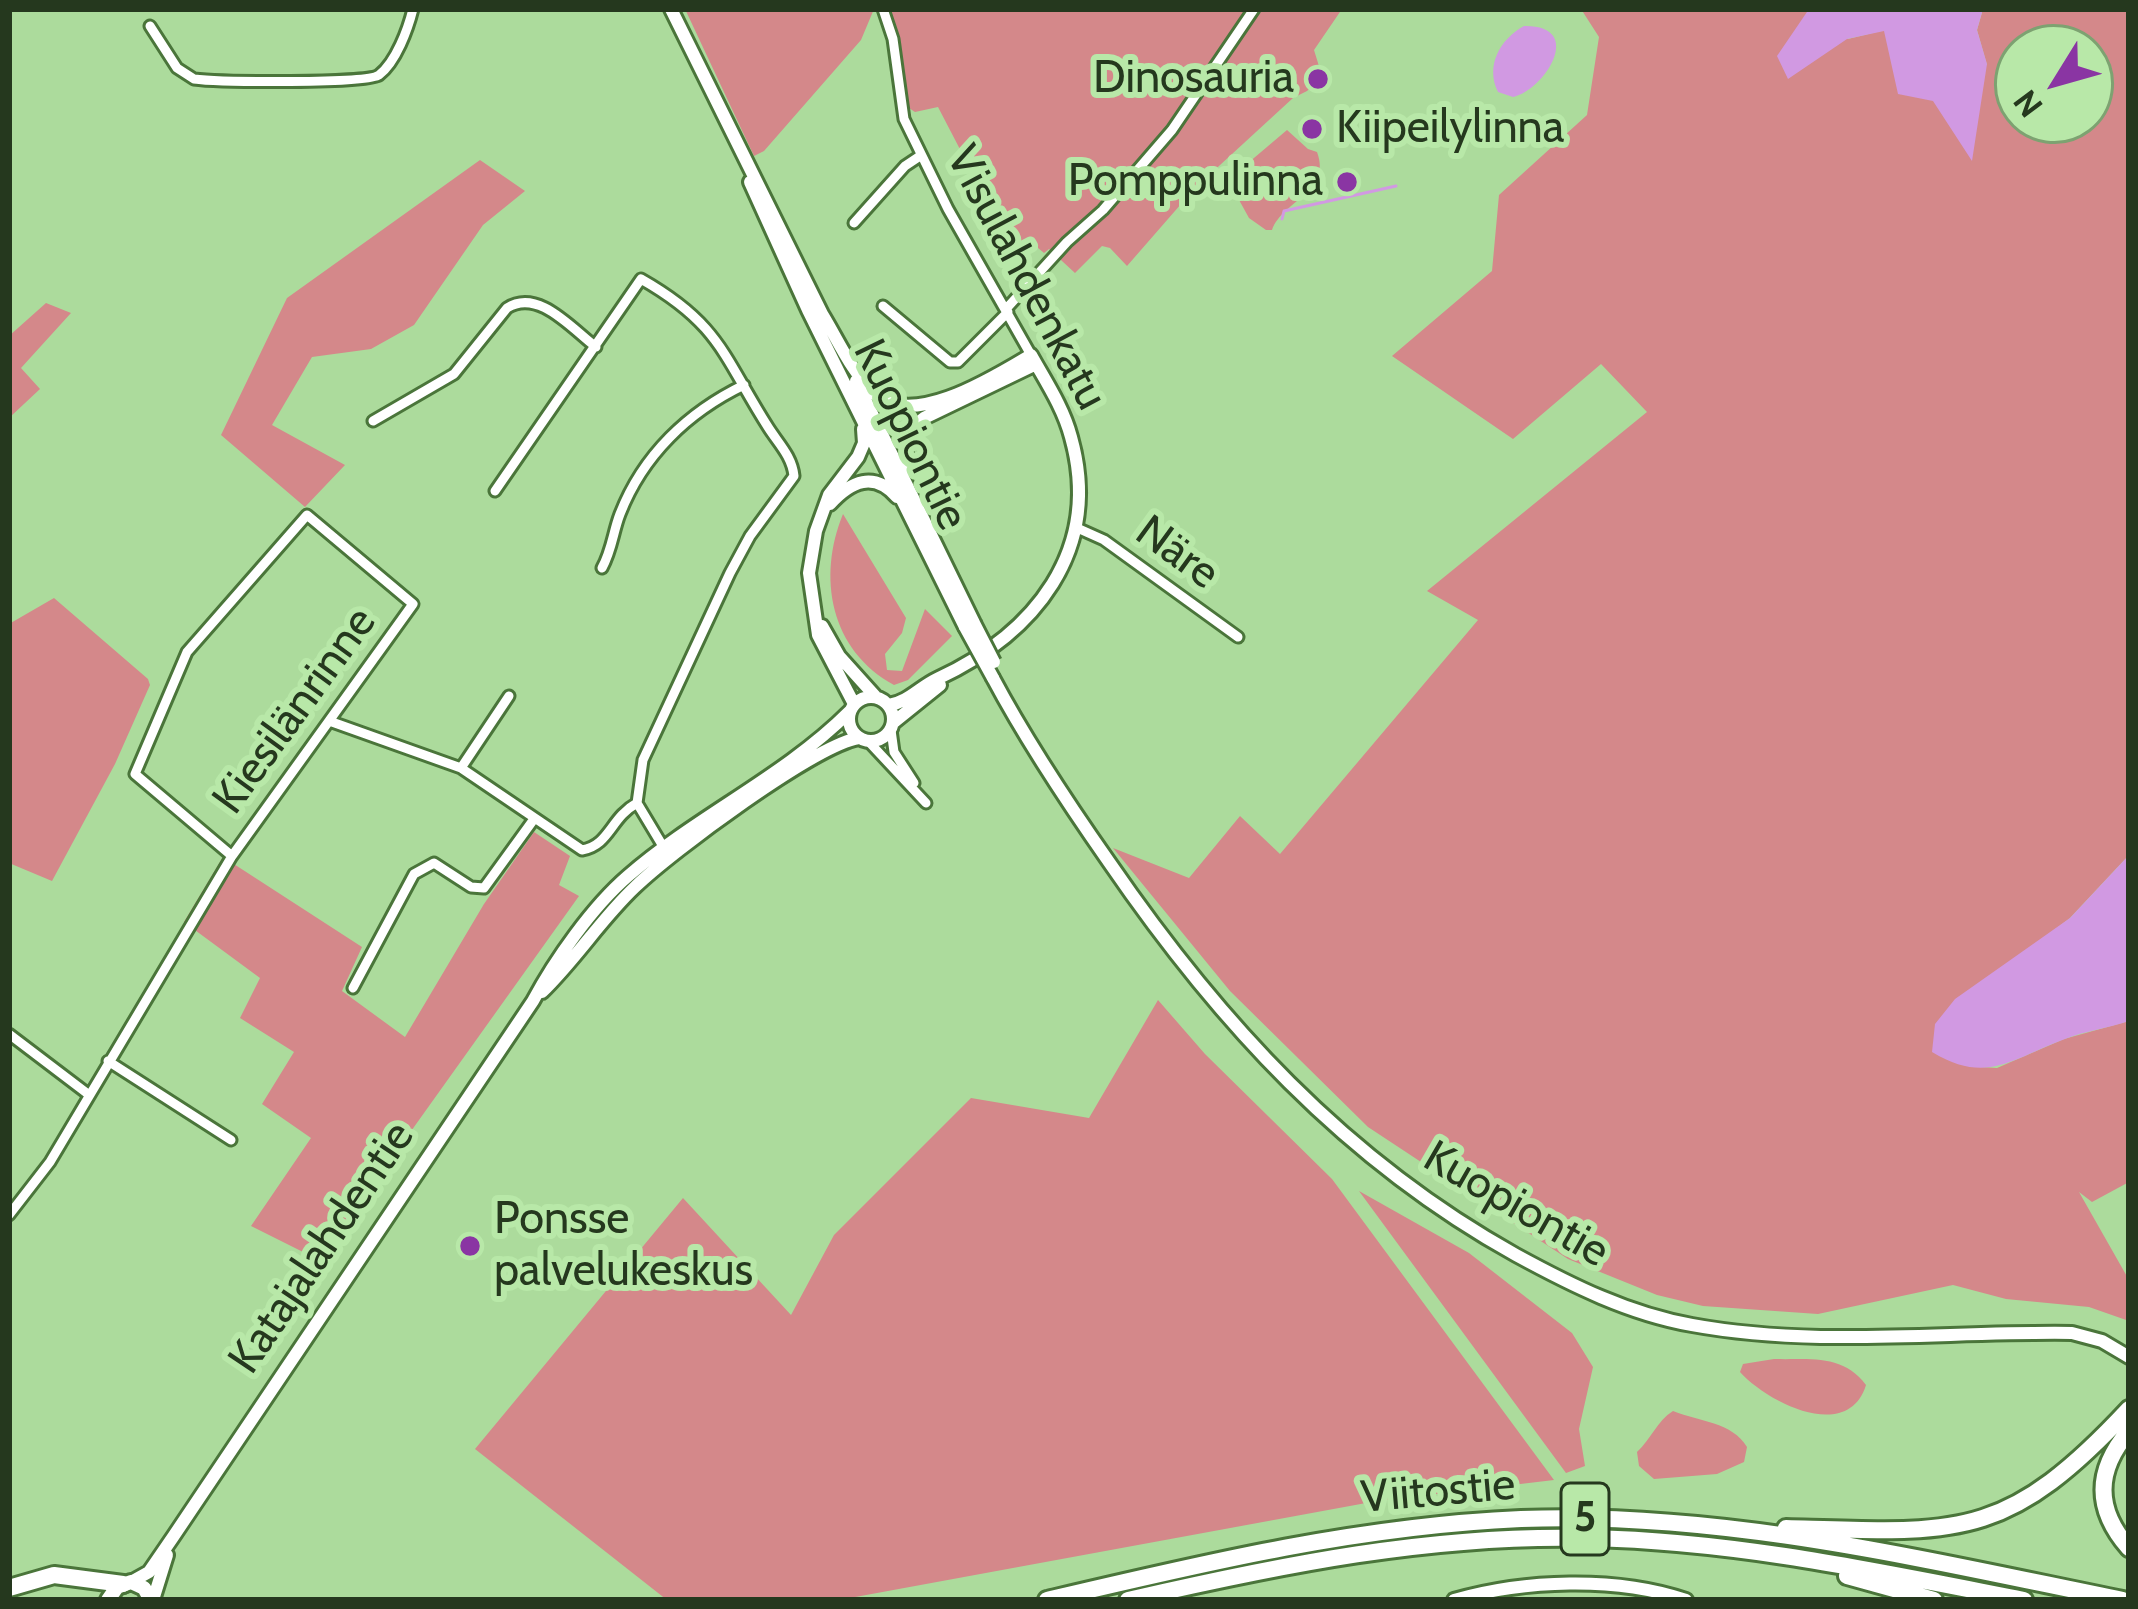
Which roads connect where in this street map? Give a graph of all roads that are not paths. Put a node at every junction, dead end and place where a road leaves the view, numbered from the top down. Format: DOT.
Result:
graph roads {
  1 [pos="413,9"];
  2 [pos="671,9"];
  3 [pos="883,9"];
  4 [pos="1254,9"];
  5 [pos="150,26"];
  6 [pos="727,125"];
  7 [pos="920,156"];
  8 [pos="854,224"];
  9 [pos="883,306"];
  10 [pos="1007,310"];
  11 [pos="822,314"];
  12 [pos="596,347"];
  13 [pos="1033,359"];
  14 [pos="744,386"];
  15 [pos="850,394"];
  16 [pos="374,421"];
  17 [pos="495,491"];
  18 [pos="825,509"];
  19 [pos="1075,526"];
  20 [pos="933,551"];
  21 [pos="602,568"];
  22 [pos="811,600"];
  23 [pos="1238,637"];
  24 [pos="949,675"];
  25 [pos="509,696"];
  26 [pos="875,697"];
  27 [pos="889,705"];
  28 [pos="852,707"];
  29 [pos="332,722"];
  30 [pos="892,726"];
  31 [pos="864,740"];
  32 [pos="461,768"];
  33 [pos="638,803"];
  34 [pos="534,819"];
  35 [pos="667,853"];
  36 [pos="232,856"];
  37 [pos="353,988"];
  38 [pos="9,1034"];
  39 [pos="108,1061"];
  40 [pos="88,1094"];
  41 [pos="231,1140"];
  42 [pos="9,1215"];
  43 [pos="2129,1357"];
  44 [pos="2129,1409"];
  45 [pos="2129,1431"];
  46 [pos="1710,1526"];
  47 [pos="173,1537"];
  48 [pos="2129,1548"];
  49 [pos="1748,1549"];
  50 [pos="127,1583"];
  51 [pos="9,1588"];
  52 [pos="108,1600"];
  53 [pos="152,1600"];
  54 [pos="1047,1600"];
  55 [pos="1128,1600"];
  56 [pos="1454,1600"];
  57 [pos="1686,1600"];
  58 [pos="1934,1600"];
  59 [pos="2024,1600"];
  60 [pos="2123,1600"];
  1 -- 5 [label="street"];
  2 -- 6 [label="street, Kuopiontie"];
  3 -- 7 [label="street, Visulahdenkatu"];
  4 -- 10 [label="street"];
  6 -- 11 [label="street, Kuopiontie"];
  6 -- 15 [label="street, Kuopiontie"];
  7 -- 8 [label="street"];
  7 -- 10 [label="street, Visulahdenkatu"];
  9 -- 10 [label="street"];
  10 -- 13 [label="street, Visulahdenkatu"];
  11 -- 13 [label="street"];
  11 -- 20 [label="street, Kuopiontie"];
  12 -- 14 [label="street"];
  12 -- 16 [label="street"];
  12 -- 17 [label="street"];
  13 -- 19 [label="street, Visulahdenkatu"];
  13 -- 20 [label="street"];
  14 -- 21 [label="street"];
  14 -- 33 [label="street"];
  15 -- 18 [label="street"];
  15 -- 20 [label="street, Kuopiontie"];
  18 -- 20 [label="street"];
  18 -- 22 [label="street"];
  19 -- 23 [label="street, Näre"];
  19 -- 24 [label="street, Visulahdenkatu"];
  20 -- 43 [label="street, Kuopiontie, bridge"];
  22 -- 26 [label="street"];
  22 -- 28 [label="street"];
  24 -- 27 [label="street, Visulahdenkatu"];
  24 -- 30 [label="street, Visulahdenkatu"];
  25 -- 32 [label="street"];
  26 -- 27 [label="street"];
  26 -- 28 [label="street"];
  27 -- 30 [label="street"];
  28 -- 31 [label="street"];
  28 -- 35 [label="street, Katajalahdentie"];
  29 -- 32 [label="street"];
  29 -- 36 [label="street, Kiesilänrinne"];
  29 -- 36 [label="street, Kiesilänrinne"];
  30 -- 31 [label="street"];
  30 -- 31 [label="street"];
  31 -- 35 [label="street, Katajalahdentie"];
  32 -- 34 [label="street"];
  33 -- 34 [label="street"];
  33 -- 35 [label="street"];
  34 -- 37 [label="street"];
  35 -- 47 [label="street, Katajalahdentie"];
  36 -- 39 [label="street, Kiesilänrinne"];
  38 -- 40 [label="street"];
  39 -- 40 [label="street, Kiesilänrinne"];
  39 -- 41 [label="street"];
  40 -- 42 [label="street, Kiesilänrinne"];
  44 -- 46 [label="highway"];
  45 -- 48 [label="highway"];
  46 -- 54 [label="highway, Viitostie / 5"];
  46 -- 60 [label="highway, Viitostie / 5"];
  47 -- 50 [label="street, Katajalahdentie"];
  47 -- 53 [label="street, Katajalahdentie"];
  49 -- 55 [label="highway, Viitostie / 5"];
  49 -- 58 [label="highway"];
  49 -- 59 [label="highway, Viitostie / 5"];
  50 -- 51 [label="highway"];
  50 -- 52 [label="main road"];
  50 -- 53 [label="main road"];
  56 -- 57 [label="street"];
}
